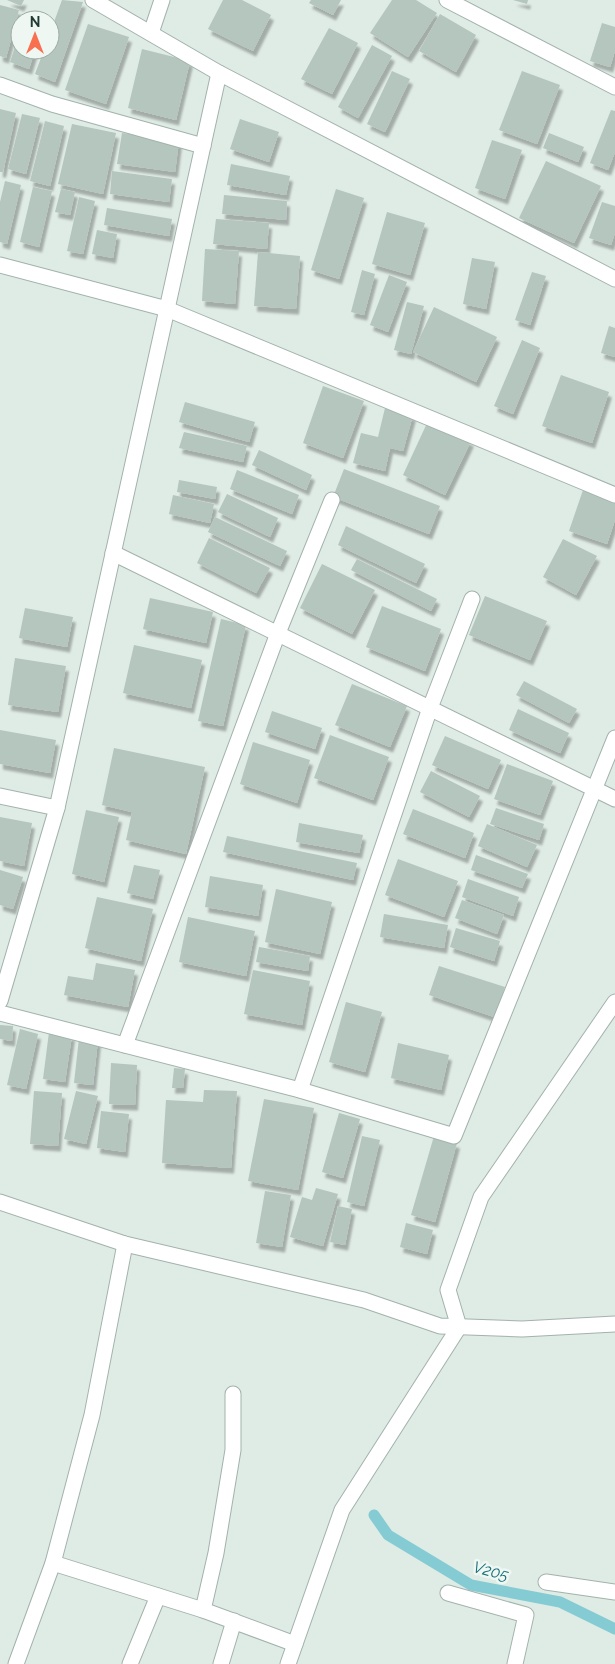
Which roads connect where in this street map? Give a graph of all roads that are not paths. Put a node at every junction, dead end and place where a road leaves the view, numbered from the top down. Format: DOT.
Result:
graph roads {
  1 [pos="94,0"];
  2 [pos="162,0"];
  3 [pos="447,0"];
  4 [pos="151,33"];
  5 [pos="219,73"];
  6 [pos="0,85"];
  7 [pos="615,87"];
  8 [pos="203,146"];
  9 [pos="0,265"];
  10 [pos="615,279"];
  11 [pos="167,309"];
  12 [pos="615,495"];
  13 [pos="332,500"];
  14 [pos="113,552"];
  15 [pos="472,599"];
  16 [pos="278,633"];
  17 [pos="430,708"];
  18 [pos="615,738"];
  19 [pos="593,788"];
  20 [pos="0,796"];
  21 [pos="615,799"];
  22 [pos="57,808"];
  23 [pos="0,1001"];
  24 [pos="615,1002"];
  25 [pos="0,1012"];
  26 [pos="125,1045"];
  27 [pos="300,1090"];
  28 [pos="0,1202"];
  29 [pos="125,1244"];
  30 [pos="615,1324"];
  31 [pos="459,1327"];
  32 [pos="232,1394"];
  33 [pos="53,1563"];
  34 [pos="546,1582"];
  35 [pos="615,1592"];
  36 [pos="448,1593"];
  37 [pos="158,1596"];
  38 [pos="203,1610"];
  39 [pos="234,1621"];
  40 [pos="295,1644"];
  41 [pos="16,1664"];
  42 [pos="130,1664"];
  43 [pos="221,1664"];
  44 [pos="288,1664"];
  45 [pos="515,1664"];
  1 -- 4 [label="street"];
  2 -- 4 [label="street"];
  3 -- 7 [label="street"];
  4 -- 5 [label="street"];
  5 -- 8 [label="street"];
  5 -- 10 [label="street"];
  6 -- 8 [label="street"];
  8 -- 11 [label="street"];
  9 -- 11 [label="street"];
  11 -- 12 [label="street"];
  11 -- 14 [label="street"];
  13 -- 16 [label="street"];
  14 -- 16 [label="street"];
  14 -- 22 [label="street"];
  15 -- 17 [label="street"];
  16 -- 17 [label="street"];
  16 -- 26 [label="street"];
  17 -- 19 [label="street"];
  17 -- 27 [label="street"];
  18 -- 19 [label="street"];
  19 -- 21 [label="street"];
  19 -- 27 [label="street"];
  20 -- 22 [label="street"];
  22 -- 23 [label="street"];
  24 -- 31 [label="street"];
  25 -- 26 [label="street"];
  26 -- 27 [label="street"];
  28 -- 29 [label="street"];
  29 -- 31 [label="street"];
  29 -- 33 [label="street"];
  30 -- 31 [label="street"];
  31 -- 40 [label="street"];
  32 -- 38 [label="street"];
  33 -- 37 [label="street"];
  33 -- 41 [label="street"];
  34 -- 35 [label="street"];
  36 -- 45 [label="street"];
  37 -- 38 [label="street"];
  37 -- 42 [label="street"];
  38 -- 39 [label="street"];
  39 -- 40 [label="street"];
  39 -- 43 [label="street"];
  40 -- 44 [label="street"];
}
